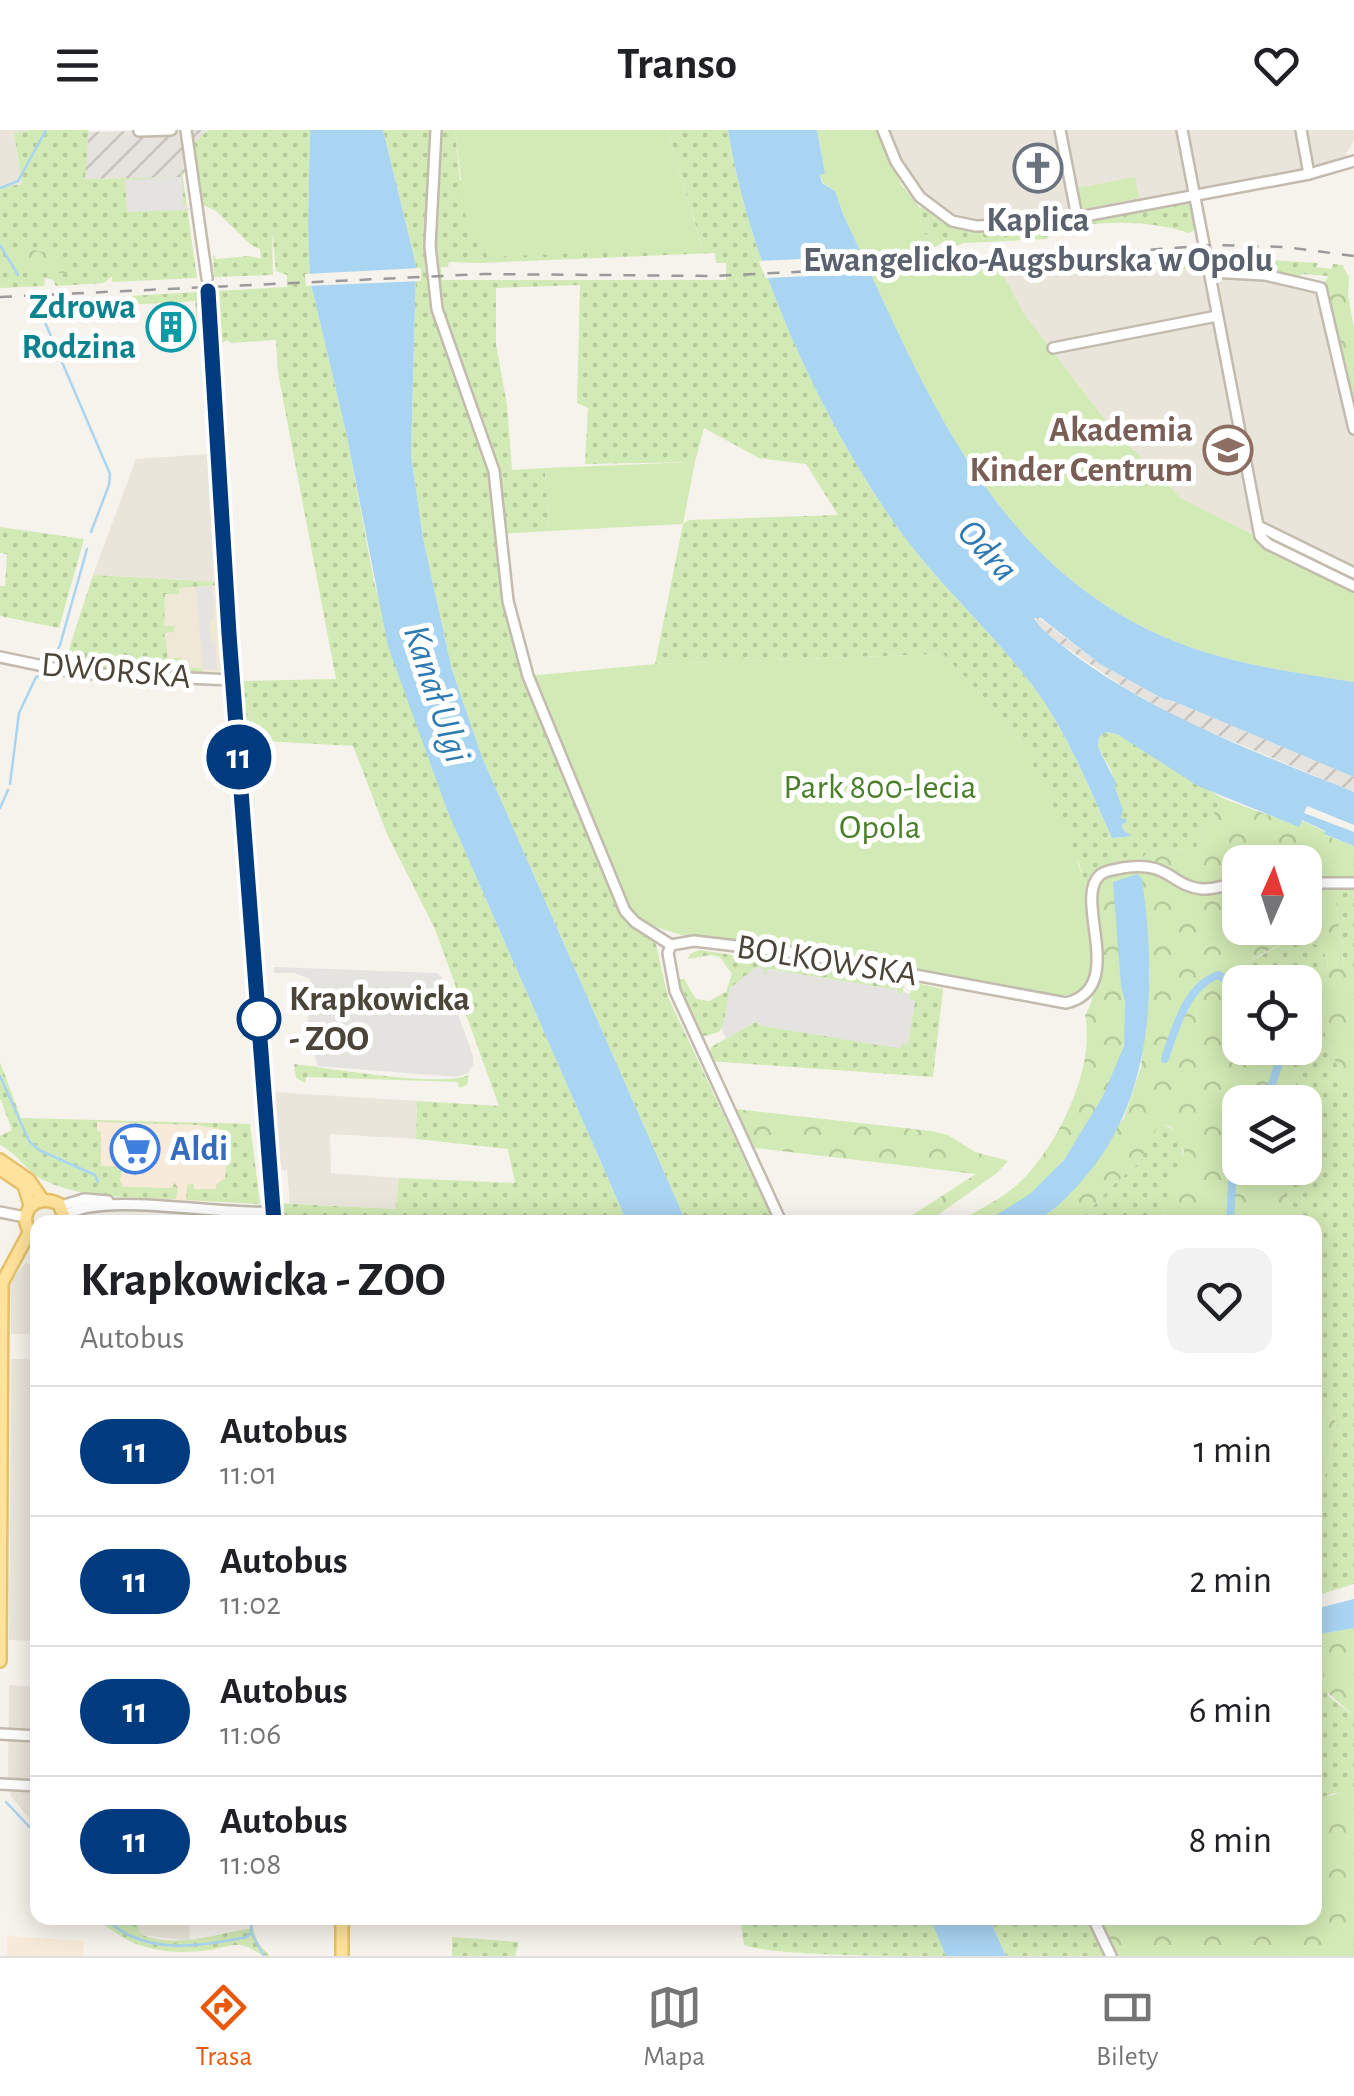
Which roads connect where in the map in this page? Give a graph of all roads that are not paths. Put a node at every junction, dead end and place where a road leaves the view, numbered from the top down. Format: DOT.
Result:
graph roads {
  1 [pos="171,130"];
  2 [pos="186,130"];
  3 [pos="436,130"];
  4 [pos="883,130"];
  5 [pos="1060,130"];
  6 [pos="1182,130"];
  7 [pos="1301,130"];
  8 [pos="139,131"];
  9 [pos="1354,160"];
  10 [pos="1310,174"];
  11 [pos="1195,195"];
  12 [pos="1077,217"];
  13 [pos="1210,272"];
  14 [pos="208,278"];
  15 [pos="208,291"];
  16 [pos="1218,316"];
  17 [pos="1053,348"];
  18 [pos="1354,429"];
  19 [pos="1258,526"];
  20 [pos="1354,573"];
  21 [pos="1354,586"];
  22 [pos="0,657"];
  23 [pos="232,680"];
  24 [pos="1322,883"];
  25 [pos="1354,883"];
  26 [pos="1222,886"];
  27 [pos="671,944"];
  28 [pos="0,1160"];
  29 [pos="0,1169"];
  30 [pos="32,1207"];
  31 [pos="0,1212"];
  32 [pos="33,1215"];
  33 [pos="64,1215"];
  34 [pos="244,1215"];
  35 [pos="274,1215"];
  36 [pos="778,1215"];
  37 [pos="30,1244"];
  38 [pos="0,1470"];
  39 [pos="0,1660"];
  40 [pos="0,1734"];
  41 [pos="30,1736"];
  42 [pos="0,1784"];
  43 [pos="30,1786"];
  44 [pos="342,1925"];
  45 [pos="1096,1925"];
  46 [pos="342,1956"];
  47 [pos="1111,1956"];
  1 -- 8 [label="street"];
  2 -- 14 [label="street"];
  3 -- 27 [label="street"];
  4 -- 12 [label="street"];
  5 -- 12 [label="street"];
  6 -- 11 [label="street"];
  7 -- 10 [label="street"];
  9 -- 10 [label="street"];
  10 -- 11 [label="street"];
  11 -- 12 [label="street"];
  11 -- 13 [label="street"];
  13 -- 16 [label="street"];
  13 -- 18 [label="street"];
  15 -- 23 [label="street"];
  16 -- 17 [label="street"];
  16 -- 19 [label="street"];
  19 -- 20 [label="street"];
  19 -- 21 [label="street"];
  22 -- 23 [label="street, DWORSKA"];
  23 -- 35 [label="street"];
  24 -- 25 [label="street"];
  26 -- 27 [label="street, BOLKOWSKA"];
  27 -- 36 [label="street"];
  28 -- 30 [label="main road"];
  29 -- 30 [label="main road"];
  30 -- 31 [label="street"];
  30 -- 32 [label="main road"];
  30 -- 33 [label="main road"];
  33 -- 34 [label="street"];
  37 -- 38 [label="main road"];
  38 -- 39 [label="main road"];
  40 -- 41 [label="street"];
  42 -- 43 [label="street"];
  44 -- 46 [label="main road"];
  45 -- 47 [label="street"];
}
